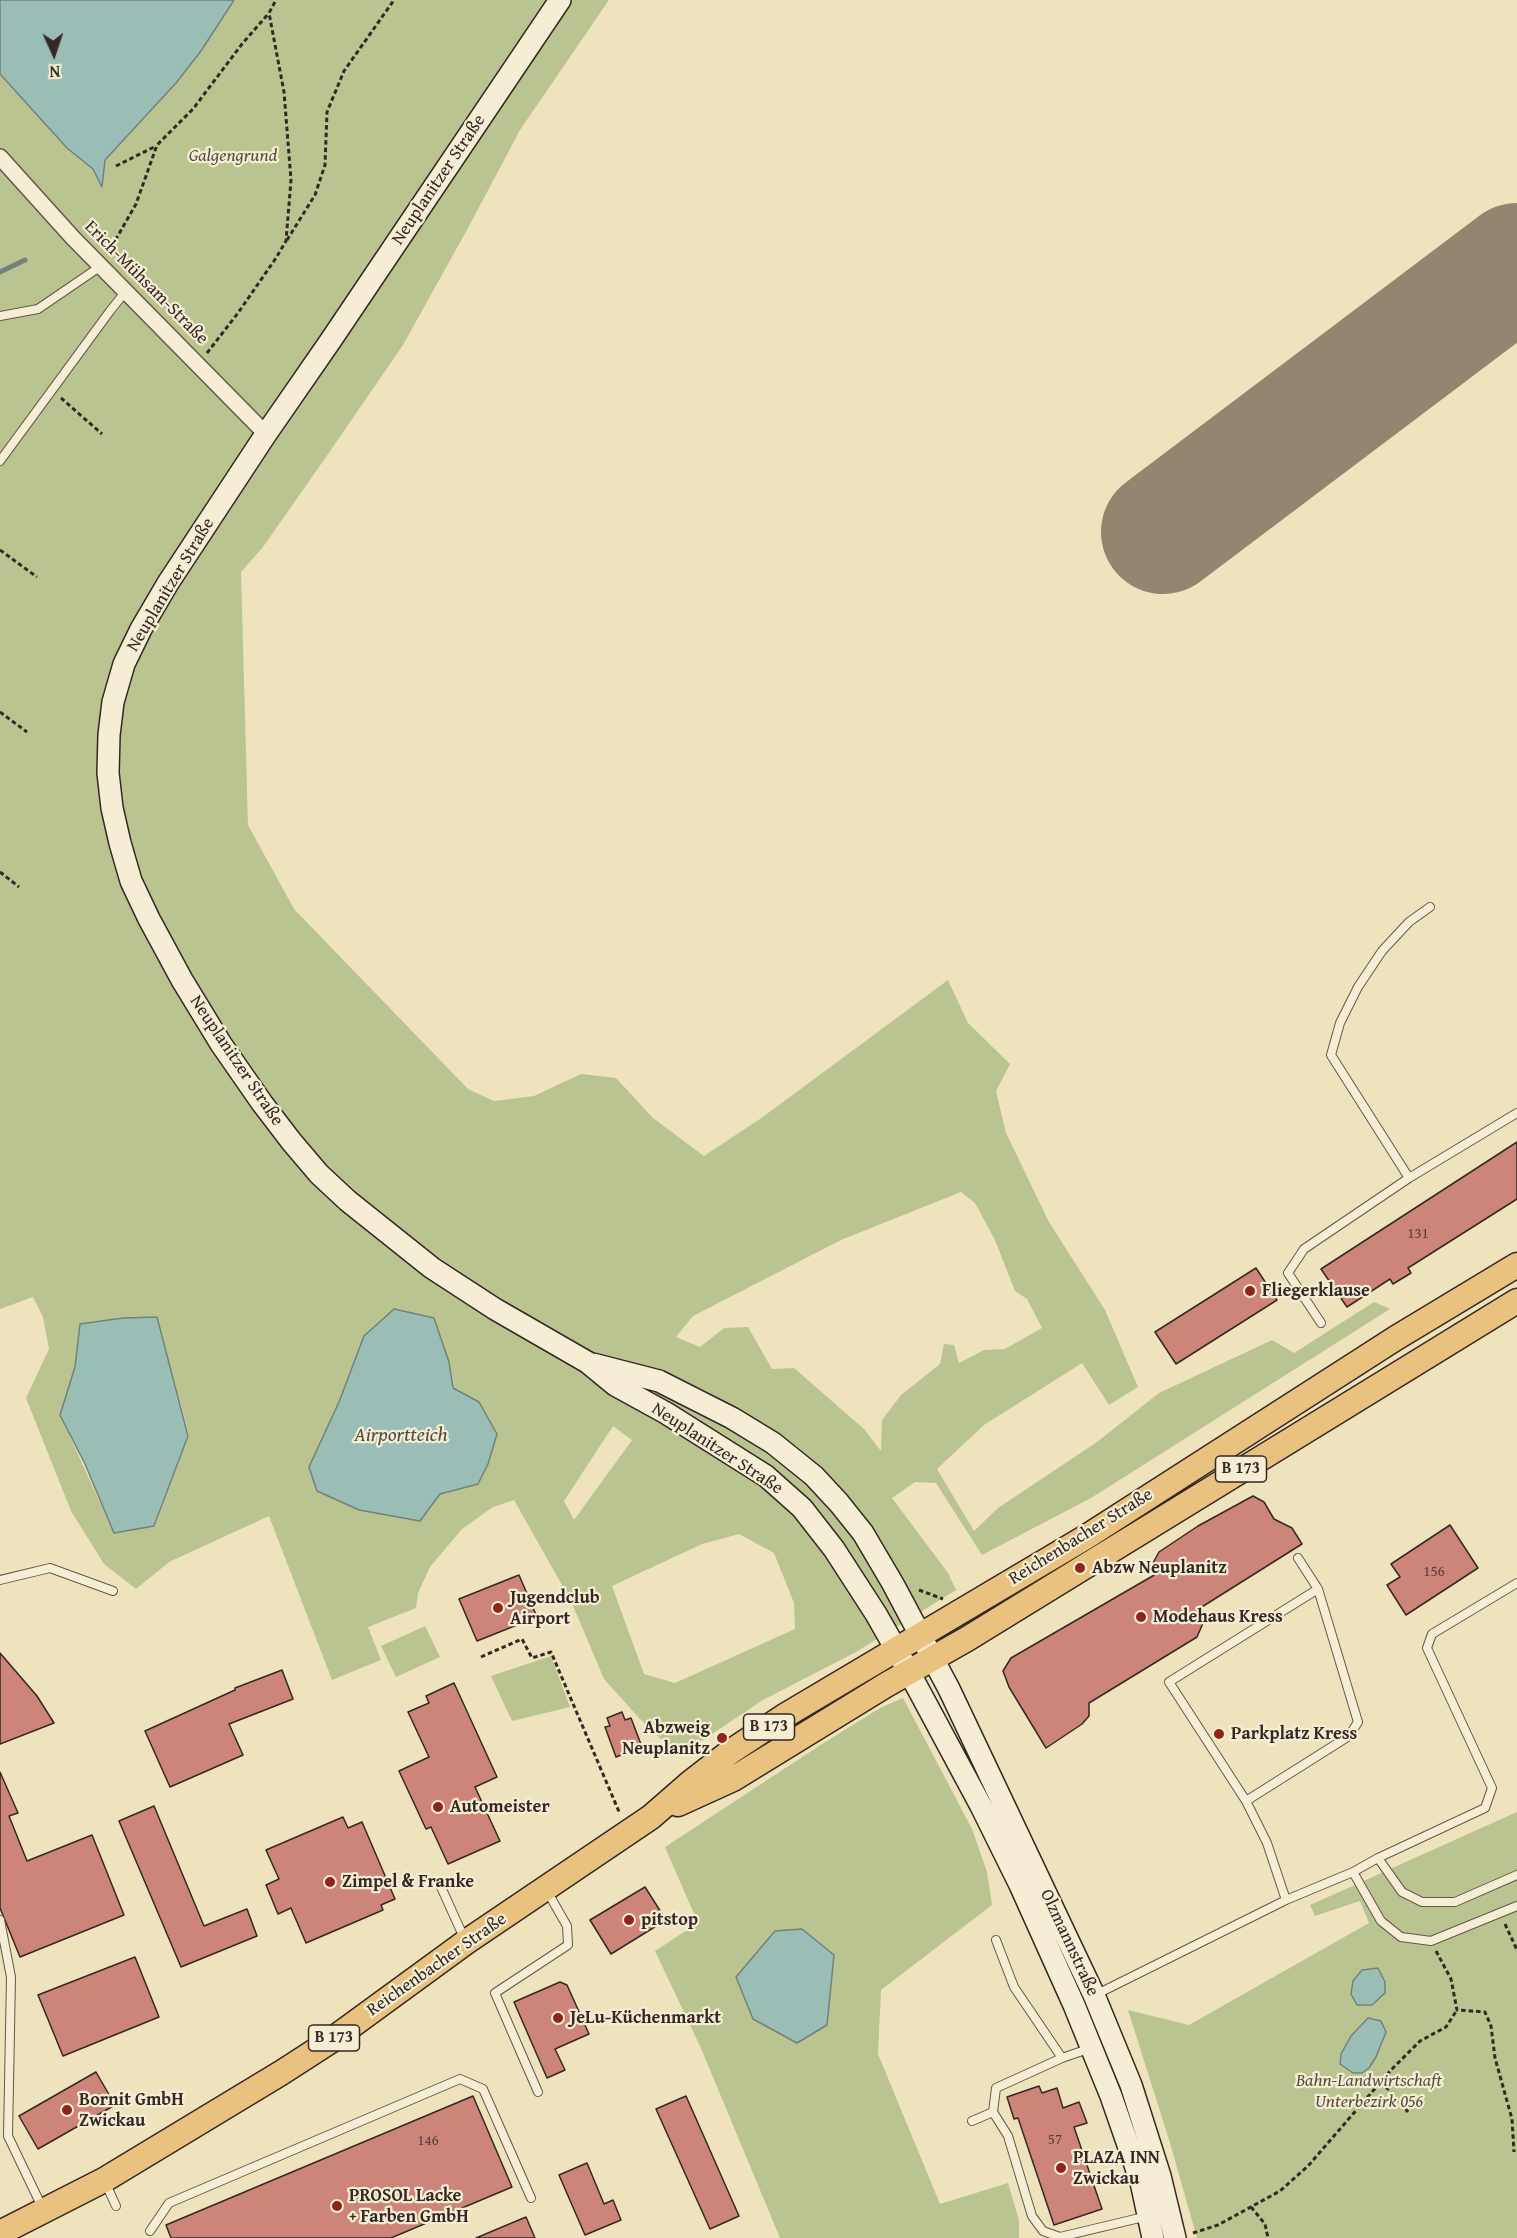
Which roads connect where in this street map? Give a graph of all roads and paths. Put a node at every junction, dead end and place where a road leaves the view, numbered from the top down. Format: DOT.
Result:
graph roads {
  1 [pos="276,0"];
  2 [pos="394,0"];
  3 [pos="560,0"];
  4 [pos="269,13"];
  5 [pos="158,146"];
  6 [pos="0,157"];
  7 [pos="116,166"];
  8 [pos="286,241"];
  9 [pos="101,266"];
  10 [pos="126,291"];
  11 [pos="0,316"];
  12 [pos="199,364"];
  13 [pos="53,391"];
  14 [pos="102,434"];
  15 [pos="266,434"];
  16 [pos="0,461"];
  17 [pos="0,550"];
  18 [pos="37,577"];
  19 [pos="0,712"];
  20 [pos="27,732"];
  21 [pos="0,872"];
  22 [pos="19,887"];
  23 [pos="1430,907"];
  24 [pos="1517,1113"];
  25 [pos="1409,1178"];
  26 [pos="1517,1265"];
  27 [pos="1517,1301"];
  28 [pos="1321,1323"];
  29 [pos="586,1362"];
  30 [pos="1298,1558"];
  31 [pos="0,1580"];
  32 [pos="1517,1583"];
  33 [pos="1318,1589"];
  34 [pos="918,1590"];
  35 [pos="113,1591"];
  36 [pos="942,1597"];
  37 [pos="920,1634"];
  38 [pos="895,1650"];
  39 [pos="481,1657"];
  40 [pos="933,1659"];
  41 [pos="909,1672"];
  42 [pos="1246,1800"];
  43 [pos="651,1817"];
  44 [pos="627,1833"];
  45 [pos="1378,1858"];
  46 [pos="1353,1872"];
  47 [pos="1517,1875"];
  48 [pos="441,1887"];
  49 [pos="546,1889"];
  50 [pos="1286,1900"];
  51 [pos="1517,1906"];
  52 [pos="1500,1914"];
  53 [pos="0,1920"];
  54 [pos="996,1940"];
  55 [pos="1431,1941"];
  56 [pos="466,1942"];
  57 [pos="1517,1950"];
  58 [pos="1094,1995"];
  59 [pos="1074,2005"];
  60 [pos="1456,2010"];
  61 [pos="1092,2047"];
  62 [pos="1062,2058"];
  63 [pos="1381,2081"];
  64 [pos="538,2092"];
  65 [pos="993,2112"];
  66 [pos="1408,2112"];
  67 [pos="972,2121"];
  68 [pos="1514,2152"];
  69 [pos="104,2180"];
  70 [pos="531,2198"];
  71 [pos="116,2206"];
  72 [pos="1251,2206"];
  73 [pos="44,2211"];
  74 [pos="1148,2216"];
  75 [pos="150,2231"];
  76 [pos="0,2233"];
  77 [pos="1181,2236"];
  78 [pos="1153,2238"];
  79 [pos="1268,2238"];
  1 -- 4 [label="path"];
  2 -- 8 [label="path"];
  3 -- 15 [label="main road, Neuplanitzer Straße"];
  4 -- 5 [label="path"];
  4 -- 8 [label="path"];
  5 -- 7 [label="path"];
  5 -- 9 [label="path"];
  6 -- 9 [label="street, Erich-Mühsam-Straße"];
  8 -- 12 [label="path"];
  9 -- 10 [label="street, Erich-Mühsam-Straße"];
  9 -- 11 [label="lane"];
  10 -- 12 [label="street, Erich-Mühsam-Straße"];
  10 -- 13 [label="lane"];
  12 -- 15 [label="street, Erich-Mühsam-Straße"];
  13 -- 14 [label="path"];
  13 -- 16 [label="lane"];
  15 -- 29 [label="main road, Neuplanitzer Straße"];
  17 -- 18 [label="path"];
  19 -- 20 [label="path"];
  21 -- 22 [label="path"];
  23 -- 25 [label="lane"];
  24 -- 25 [label="lane"];
  25 -- 28 [label="lane"];
  26 -- 37 [label="main road, Reichenbacher Straße / B 173"];
  27 -- 40 [label="main road, Reichenbacher Straße / B 173"];
  29 -- 37 [label="main road, Neuplanitzer Straße"];
  29 -- 38 [label="main road, Neuplanitzer Straße"];
  30 -- 33 [label="lane"];
  31 -- 35 [label="lane"];
  32 -- 45 [label="lane"];
  33 -- 42 [label="lane"];
  33 -- 42 [label="lane"];
  34 -- 36 [label="path"];
  37 -- 38 [label="main road, Reichenbacher Straße / B 173"];
  37 -- 40 [label="main road, Neuplanitzer Straße"];
  38 -- 41 [label="main road, Neuplanitzer Straße"];
  38 -- 43 [label="main road, Reichenbacher Straße / B 173"];
  39 -- 44 [label="path"];
  40 -- 41 [label="main road, Reichenbacher Straße / B 173"];
  40 -- 58 [label="main road, Olzmannstraße"];
  41 -- 43 [label="main road, Reichenbacher Straße / B 173"];
  41 -- 59 [label="main road, Olzmannstraße"];
  42 -- 50 [label="lane"];
  43 -- 44 [label="main road, Reichenbacher Straße / B 173"];
  44 -- 49 [label="main road, Reichenbacher Straße / B 173"];
  45 -- 46 [label="lane"];
  45 -- 47 [label="lane"];
  46 -- 50 [label="lane"];
  46 -- 55 [label="lane"];
  48 -- 56 [label="lane"];
  49 -- 56 [label="main road, Reichenbacher Straße / B 173"];
  49 -- 64 [label="lane"];
  50 -- 58 [label="lane"];
  51 -- 52 [label="lane"];
  52 -- 55 [label="lane"];
  52 -- 57 [label="path"];
  53 -- 73 [label="lane"];
  54 -- 62 [label="lane"];
  55 -- 60 [label="path"];
  56 -- 69 [label="main road, Reichenbacher Straße / B 173"];
  58 -- 59 [label="lane"];
  58 -- 77 [label="main road, Olzmannstraße"];
  59 -- 61 [label="main road, Olzmannstraße"];
  60 -- 63 [label="path"];
  60 -- 68 [label="path"];
  61 -- 62 [label="lane"];
  61 -- 74 [label="main road, Olzmannstraße"];
  62 -- 65 [label="lane"];
  63 -- 66 [label="path"];
  63 -- 72 [label="path"];
  65 -- 67 [label="lane"];
  65 -- 74 [label="lane"];
  69 -- 71 [label="lane"];
  69 -- 73 [label="main road, Reichenbacher Straße / B 173"];
  70 -- 75 [label="lane"];
  72 -- 77 [label="path"];
  72 -- 79 [label="path"];
  73 -- 76 [label="main road, Reichenbacher Straße / B 173"];
  74 -- 78 [label="main road, Olzmannstraße"];
}
